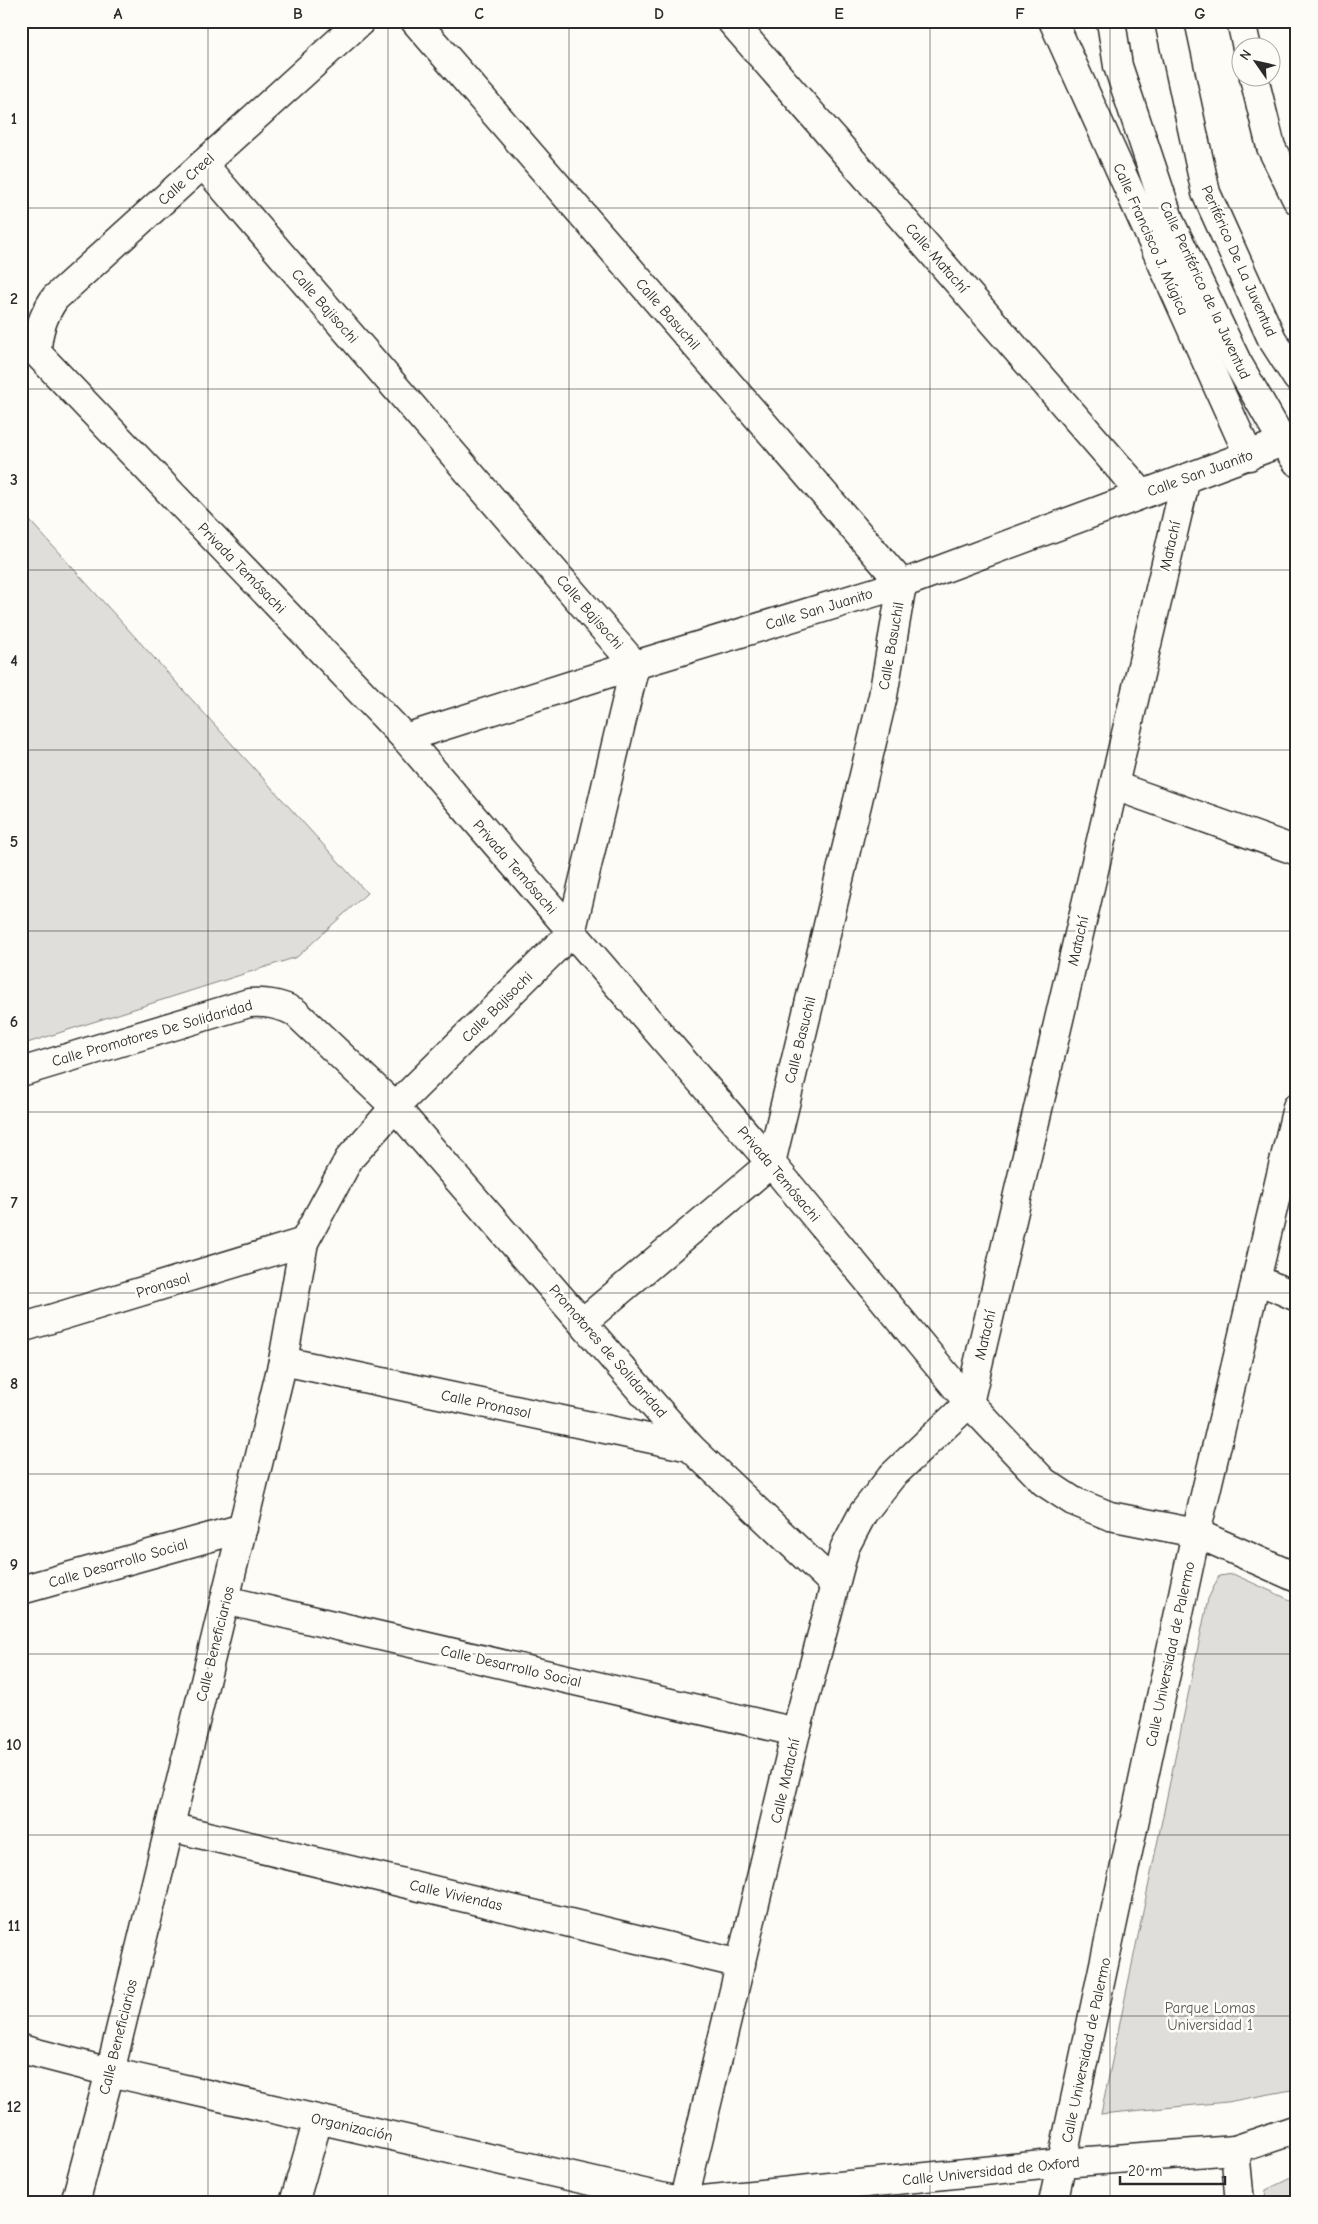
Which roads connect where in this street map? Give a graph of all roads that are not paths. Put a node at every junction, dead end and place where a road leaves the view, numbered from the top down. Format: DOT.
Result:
graph roads {
  1 [pos="361,21"];
  2 [pos="415,21"];
  3 [pos="731,21"];
  4 [pos="1053,21"];
  5 [pos="1112,21"];
  6 [pos="1169,21"];
  7 [pos="1240,21"];
  8 [pos="1244,38"];
  9 [pos="1257,88"];
  10 [pos="203,164"];
  11 [pos="1297,200"];
  12 [pos="37,353"];
  13 [pos="1297,378"];
  14 [pos="1290,452"];
  15 [pos="1249,456"];
  16 [pos="1186,478"];
  17 [pos="1142,494"];
  18 [pos="902,584"];
  19 [pos="635,665"];
  20 [pos="405,738"];
  21 [pos="1115,786"];
  22 [pos="1297,851"];
  23 [pos="571,933"];
  24 [pos="21,1072"];
  25 [pos="395,1106"];
  26 [pos="1297,1108"];
  27 [pos="770,1163"];
  28 [pos="304,1242"];
  29 [pos="1256,1279"];
  30 [pos="1297,1297"];
  31 [pos="583,1322"];
  32 [pos="21,1328"];
  33 [pos="283,1361"];
  34 [pos="969,1403"];
  35 [pos="690,1447"];
  36 [pos="243,1528"];
  37 [pos="1196,1533"];
  38 [pos="1297,1578"];
  39 [pos="834,1584"];
  40 [pos="21,1590"];
  41 [pos="225,1600"];
  42 [pos="796,1732"];
  43 [pos="170,1827"];
  44 [pos="741,1964"];
  45 [pos="21,2049"];
  46 [pos="110,2072"];
  47 [pos="318,2120"];
  48 [pos="1297,2129"];
  49 [pos="1235,2150"];
  50 [pos="1062,2163"];
  51 [pos="683,2202"];
  52 [pos="75,2203"];
  53 [pos="294,2203"];
  54 [pos="1053,2203"];
  55 [pos="1240,2203"];
  1 -- 10 [label="main road, Calle Creel"];
  2 -- 18 [label="main road, Calle Basuchil"];
  3 -- 17 [label="main road, Calle Matachí"];
  4 -- 15 [label="main road, Calle Francisco J. Múgica"];
  5 -- 14 [label="main road, Calle Periférico de la Juventud"];
  6 -- 13 [label="main road, Periférico De La Juventud"];
  7 -- 8 [label="main road"];
  9 -- 11 [label="main road"];
  10 -- 12 [label="main road, Calle Creel"];
  10 -- 19 [label="main road, Calle Bajisochi"];
  12 -- 20 [label="main road, Privada Temósachi"];
  14 -- 15 [label="main road, Calle San Juanito"];
  15 -- 16 [label="main road, Calle San Juanito"];
  16 -- 17 [label="main road, Calle San Juanito"];
  16 -- 21 [label="main road, Matachí"];
  17 -- 18 [label="main road, Calle San Juanito"];
  18 -- 19 [label="main road, Calle San Juanito"];
  18 -- 27 [label="main road, Calle Basuchil"];
  19 -- 20 [label="main road, Calle San Juanito"];
  19 -- 23 [label="main road"];
  20 -- 23 [label="main road, Privada Temósachi"];
  21 -- 22 [label="main road"];
  21 -- 34 [label="main road, Matachí"];
  23 -- 25 [label="main road, Calle Bajisochi"];
  23 -- 27 [label="main road, Privada Temósachi"];
  24 -- 25 [label="main road, Calle Promotores De Solidaridad"];
  25 -- 28 [label="main road, Calle Beneficiarios"];
  25 -- 31 [label="main road, Promotores de Solidaridad"];
  26 -- 29 [label="main road, Calle Universidad de Palermo"];
  27 -- 31 [label="main road"];
  27 -- 34 [label="main road, Privada Temósachi"];
  28 -- 32 [label="main road, Pronasol"];
  28 -- 33 [label="main road, Calle Beneficiarios"];
  29 -- 30 [label="main road"];
  29 -- 37 [label="main road, Calle Universidad de Palermo"];
  31 -- 35 [label="main road, Promotores de Solidaridad"];
  33 -- 35 [label="main road, Calle Pronasol"];
  33 -- 36 [label="main road, Calle Beneficiarios"];
  34 -- 37 [label="main road, Privada Temósachi"];
  34 -- 39 [label="main road, Calle Matachí"];
  35 -- 39 [label="main road, Promotores de Solidaridad"];
  36 -- 40 [label="main road, Calle Desarrollo Social"];
  36 -- 41 [label="main road, Calle Beneficiarios"];
  37 -- 38 [label="main road, Privada Temósachi"];
  37 -- 50 [label="main road, Calle Universidad de Palermo"];
  39 -- 42 [label="main road, Calle Matachí"];
  41 -- 42 [label="main road, Calle Desarrollo Social"];
  41 -- 43 [label="main road, Calle Beneficiarios"];
  42 -- 44 [label="main road, Calle Matachí"];
  43 -- 44 [label="main road, Calle Viviendas"];
  43 -- 46 [label="main road, Calle Beneficiarios"];
  44 -- 51 [label="main road, Calle Matachí"];
  45 -- 46 [label="main road, Organización"];
  46 -- 47 [label="main road, Organización"];
  46 -- 52 [label="main road, Calle Beneficiarios"];
  47 -- 51 [label="main road, Organización"];
  47 -- 53 [label="main road"];
  48 -- 49 [label="main road, Calle Universidad de Oxford"];
  49 -- 50 [label="main road, Calle Universidad de Oxford"];
  49 -- 55 [label="main road"];
  50 -- 51 [label="main road, Calle Universidad de Oxford"];
  50 -- 54 [label="main road, Calle Universidad de Palermo"];
}
